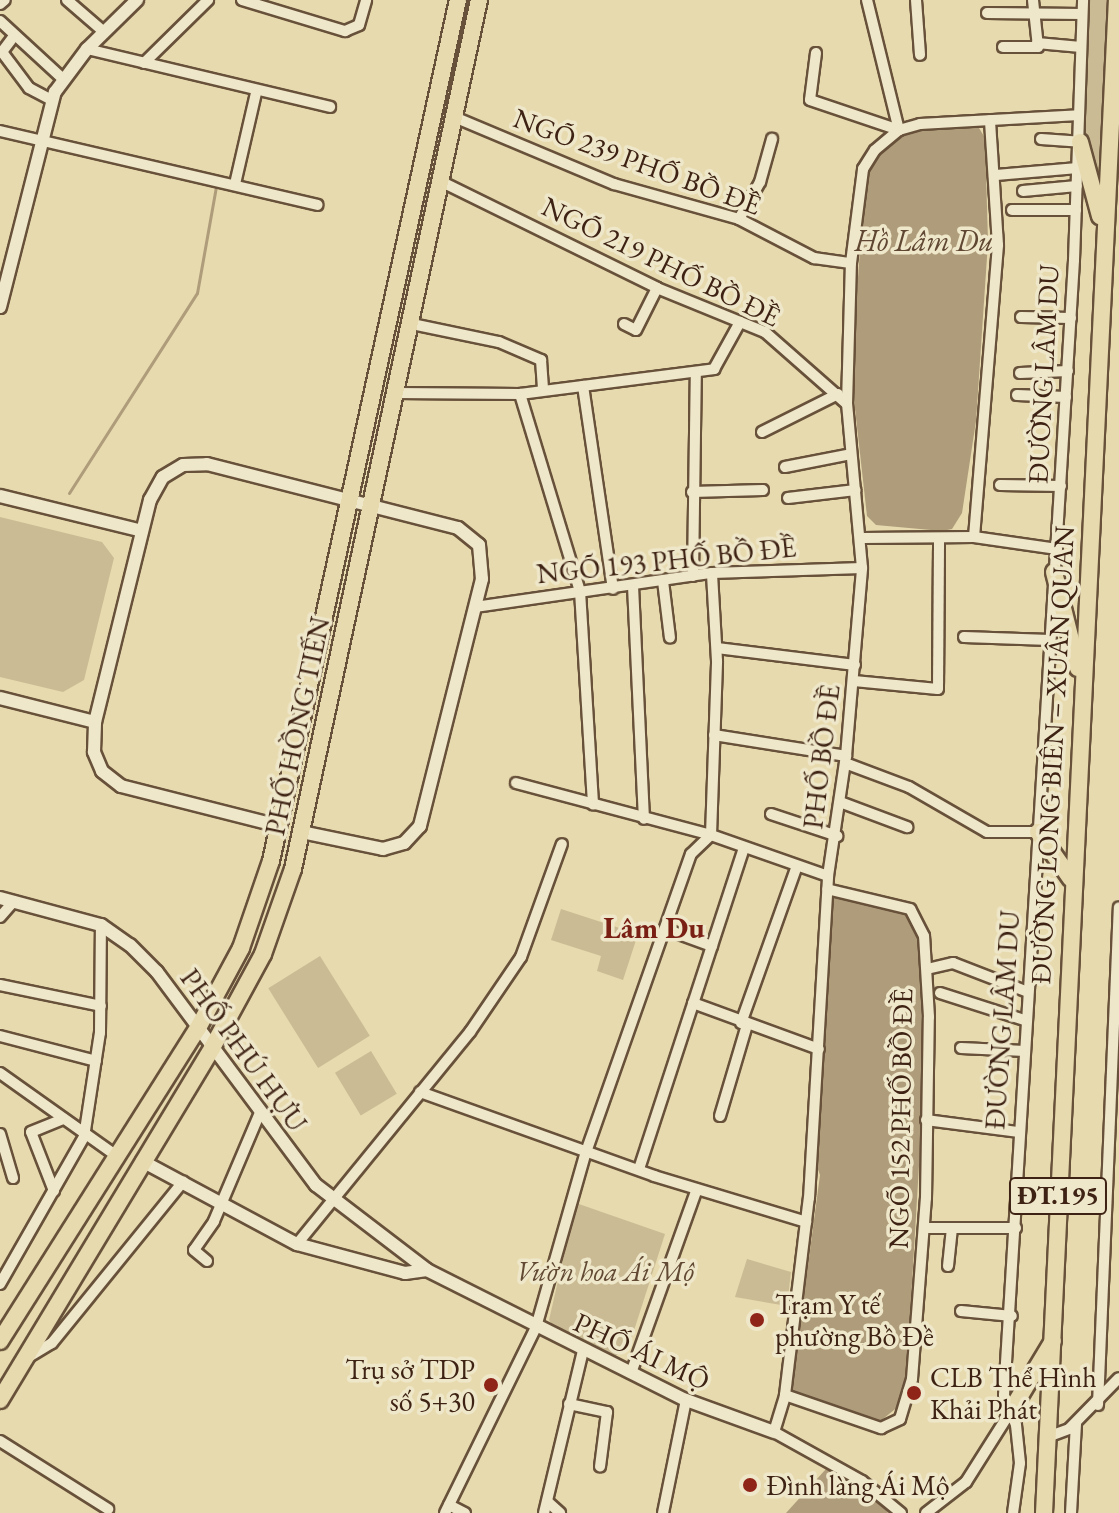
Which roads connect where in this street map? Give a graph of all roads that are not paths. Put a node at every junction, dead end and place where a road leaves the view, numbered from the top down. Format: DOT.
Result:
graph roads {
  1 [pos="5,0"];
  2 [pos="67,0"];
  3 [pos="137,0"];
  4 [pos="208,0"];
  5 [pos="242,0"];
  6 [pos="366,0"];
  7 [pos="458,0"];
  8 [pos="479,0"];
  9 [pos="867,0"];
  10 [pos="916,0"];
  11 [pos="1033,0"];
  12 [pos="1083,0"];
  13 [pos="1117,0"];
  14 [pos="0,4"];
  15 [pos="987,13"];
  16 [pos="1034,14"];
  17 [pos="1082,14"];
  18 [pos="0,21"];
  19 [pos="104,32"];
  20 [pos="14,36"];
  21 [pos="1037,43"];
  22 [pos="1003,47"];
  23 [pos="1081,47"];
  24 [pos="87,49"];
  25 [pos="816,53"];
  26 [pos="920,55"];
  27 [pos="144,63"];
  28 [pos="63,79"];
  29 [pos="256,93"];
  30 [pos="52,100"];
  31 [pos="330,107"];
  32 [pos="1079,115"];
  33 [pos="452,116"];
  34 [pos="990,120"];
  35 [pos="1114,127"];
  36 [pos="899,130"];
  37 [pos="0,131"];
  38 [pos="772,139"];
  39 [pos="1041,139"];
  40 [pos="39,142"];
  41 [pos="1080,142"];
  42 [pos="1078,168"];
  43 [pos="996,175"];
  44 [pos="440,181"];
  45 [pos="235,184"];
  46 [pos="1077,186"];
  47 [pos="1023,191"];
  48 [pos="317,205"];
  49 [pos="1012,210"];
  50 [pos="1076,210"];
  51 [pos="739,219"];
  52 [pos="1103,229"];
  53 [pos="851,263"];
  54 [pos="657,288"];
  55 [pos="0,307"];
  56 [pos="1021,317"];
  57 [pos="1071,318"];
  58 [pos="740,322"];
  59 [pos="412,324"];
  60 [pos="624,324"];
  61 [pos="1068,371"];
  62 [pos="696,372"];
  63 [pos="1020,373"];
  64 [pos="583,386"];
  65 [pos="543,390"];
  66 [pos="396,393"];
  67 [pos="520,394"];
  68 [pos="838,394"];
  69 [pos="1017,395"];
  70 [pos="1066,397"];
  71 [pos="847,404"];
  72 [pos="762,432"];
  73 [pos="851,454"];
  74 [pos="785,467"];
  75 [pos="1000,485"];
  76 [pos="1061,486"];
  77 [pos="763,490"];
  78 [pos="856,490"];
  79 [pos="692,492"];
  80 [pos="0,496"];
  81 [pos="788,498"];
  82 [pos="348,499"];
  83 [pos="372,506"];
  84 [pos="142,531"];
  85 [pos="974,537"];
  86 [pos="863,538"];
  87 [pos="939,539"];
  88 [pos="1057,549"];
  89 [pos="862,568"];
  90 [pos="1054,572"];
  91 [pos="712,573"];
  92 [pos="693,576"];
  93 [pos="663,581"];
  94 [pos="633,586"];
  95 [pos="613,589"];
  96 [pos="580,591"];
  97 [pos="475,607"];
  98 [pos="964,637"];
  99 [pos="670,638"];
  100 [pos="1050,640"];
  101 [pos="717,648"];
  102 [pos="855,665"];
  103 [pos="854,681"];
  104 [pos="1082,682"];
  105 [pos="0,698"];
  106 [pos="95,722"];
  107 [pos="714,735"];
  108 [pos="846,759"];
  109 [pos="516,783"];
  110 [pos="840,802"];
  111 [pos="593,805"];
  112 [pos="771,814"];
  113 [pos="644,819"];
  114 [pos="279,826"];
  115 [pos="907,827"];
  116 [pos="301,832"];
  117 [pos="1038,832"];
  118 [pos="711,835"];
  119 [pos="837,836"];
  120 [pos="562,844"];
  121 [pos="744,848"];
  122 [pos="797,866"];
  123 [pos="828,876"];
  124 [pos="1071,879"];
  125 [pos="827,889"];
  126 [pos="0,898"];
  127 [pos="13,902"];
  128 [pos="1119,907"];
  129 [pos="0,917"];
  130 [pos="101,925"];
  131 [pos="665,929"];
  132 [pos="712,946"];
  133 [pos="927,969"];
  134 [pos="0,985"];
  135 [pos="1028,992"];
  136 [pos="940,993"];
  137 [pos="693,1003"];
  138 [pos="101,1006"];
  139 [pos="1027,1021"];
  140 [pos="744,1024"];
  141 [pos="198,1028"];
  142 [pos="0,1036"];
  143 [pos="212,1048"];
  144 [pos="961,1048"];
  145 [pos="819,1049"];
  146 [pos="1025,1051"];
  147 [pos="96,1061"];
  148 [pos="0,1073"];
  149 [pos="420,1092"];
  150 [pos="259,1115"];
  151 [pos="720,1116"];
  152 [pos="63,1119"];
  153 [pos="926,1120"];
  154 [pos="1019,1132"];
  155 [pos="0,1134"];
  156 [pos="84,1137"];
  157 [pos="586,1152"];
  158 [pos="117,1156"];
  159 [pos="142,1161"];
  160 [pos="639,1169"];
  161 [pos="13,1178"];
  162 [pos="183,1182"];
  163 [pos="697,1189"];
  164 [pos="54,1191"];
  165 [pos="333,1202"];
  166 [pos="220,1203"];
  167 [pos="806,1222"];
  168 [pos="924,1228"];
  169 [pos="952,1228"];
  170 [pos="1016,1228"];
  171 [pos="297,1244"];
  172 [pos="207,1261"];
  173 [pos="948,1266"];
  174 [pos="427,1270"];
  175 [pos="0,1284"];
  176 [pos="961,1311"];
  177 [pos="1012,1316"];
  178 [pos="536,1327"];
  179 [pos="1053,1340"];
  180 [pos="0,1341"];
  181 [pos="583,1351"];
  182 [pos="16,1368"];
  183 [pos="631,1373"];
  184 [pos="1119,1378"];
  185 [pos="0,1386"];
  186 [pos="785,1395"];
  187 [pos="0,1400"];
  188 [pos="686,1400"];
  189 [pos="569,1404"];
  190 [pos="1098,1405"];
  191 [pos="1009,1414"];
  192 [pos="1076,1423"];
  193 [pos="1050,1431"];
  194 [pos="774,1432"];
  195 [pos="0,1441"];
  196 [pos="600,1467"];
  197 [pos="547,1508"];
  198 [pos="108,1509"];
  199 [pos="447,1509"];
  200 [pos="465,1513"];
  201 [pos="560,1513"];
  202 [pos="663,1513"];
  203 [pos="901,1513"];
  204 [pos="926,1513"];
  205 [pos="1013,1513"];
  206 [pos="1044,1513"];
  207 [pos="1071,1513"];
  1 -- 14 [label="street"];
  2 -- 19 [label="street"];
  3 -- 19 [label="street"];
  4 -- 27 [label="street"];
  5 -- 6 [label="street"];
  7 -- 82 [label="main road, PHỐ HỒNG TIẾN"];
  8 -- 33 [label="main road, PHỐ HỒNG TIẾN"];
  9 -- 36 [label="street"];
  10 -- 26 [label="street"];
  11 -- 16 [label="street"];
  12 -- 17 [label="street, ĐƯỜNG LÂM DU"];
  13 -- 35 [label="main road, ĐƯỜNG LONG BIÊN – XUÂN QUAN"];
  15 -- 16 [label="street"];
  16 -- 17 [label="street"];
  16 -- 21 [label="street"];
  17 -- 23 [label="street, ĐƯỜNG LÂM DU"];
  18 -- 20 [label="street"];
  19 -- 24 [label="street"];
  20 -- 28 [label="street"];
  20 -- 30 [label="street"];
  21 -- 22 [label="street"];
  21 -- 23 [label="street"];
  23 -- 32 [label="street, ĐƯỜNG LÂM DU"];
  24 -- 27 [label="street"];
  24 -- 28 [label="street"];
  25 -- 36 [label="street"];
  27 -- 29 [label="street"];
  28 -- 30 [label="street"];
  29 -- 31 [label="street"];
  29 -- 45 [label="street"];
  30 -- 40 [label="street"];
  32 -- 34 [label="street"];
  32 -- 41 [label="street, ĐƯỜNG LÂM DU"];
  33 -- 44 [label="main road, PHỐ HỒNG TIẾN"];
  33 -- 51 [label="street, NGÕ 239 PHỐ BỒ ĐỀ"];
  34 -- 36 [label="street"];
  34 -- 43 [label="street"];
  35 -- 52 [label="main road, ĐƯỜNG LONG BIÊN – XUÂN QUAN"];
  36 -- 53 [label="street, PHỐ BỒ ĐỀ"];
  37 -- 40 [label="street"];
  38 -- 51 [label="street"];
  39 -- 41 [label="street"];
  40 -- 45 [label="street"];
  40 -- 55 [label="street"];
  41 -- 42 [label="street, ĐƯỜNG LÂM DU"];
  41 -- 52 [label="main road"];
  42 -- 43 [label="street"];
  42 -- 46 [label="street, ĐƯỜNG LÂM DU"];
  43 -- 85 [label="street"];
  44 -- 54 [label="street, NGÕ 219 PHỐ BỒ ĐỀ"];
  44 -- 59 [label="main road, PHỐ HỒNG TIẾN"];
  45 -- 48 [label="street"];
  46 -- 47 [label="street"];
  46 -- 50 [label="street, ĐƯỜNG LÂM DU"];
  49 -- 50 [label="street"];
  50 -- 57 [label="street, ĐƯỜNG LÂM DU"];
  51 -- 53 [label="street, NGÕ 239 PHỐ BỒ ĐỀ"];
  52 -- 104 [label="main road, ĐƯỜNG LONG BIÊN – XUÂN QUAN"];
  53 -- 71 [label="street, PHỐ BỒ ĐỀ"];
  54 -- 58 [label="street, NGÕ 219 PHỐ BỒ ĐỀ"];
  54 -- 60 [label="street"];
  56 -- 57 [label="street"];
  57 -- 61 [label="street, ĐƯỜNG LÂM DU"];
  58 -- 62 [label="street"];
  58 -- 68 [label="street, NGÕ 219 PHỐ BỒ ĐỀ"];
  59 -- 65 [label="street"];
  59 -- 66 [label="main road, PHỐ HỒNG TIẾN"];
  61 -- 63 [label="street"];
  61 -- 70 [label="street, ĐƯỜNG LÂM DU"];
  62 -- 64 [label="street"];
  62 -- 79 [label="street"];
  64 -- 65 [label="street"];
  64 -- 95 [label="street"];
  65 -- 67 [label="street"];
  66 -- 67 [label="street"];
  66 -- 83 [label="main road, PHỐ HỒNG TIẾN"];
  67 -- 96 [label="street"];
  68 -- 71 [label="street, NGÕ 219 PHỐ BỒ ĐỀ"];
  68 -- 72 [label="street"];
  69 -- 70 [label="street"];
  70 -- 76 [label="street, ĐƯỜNG LÂM DU"];
  71 -- 73 [label="street, PHỐ BỒ ĐỀ"];
  73 -- 74 [label="street"];
  73 -- 78 [label="street, PHỐ BỒ ĐỀ"];
  75 -- 76 [label="street"];
  76 -- 88 [label="street, ĐƯỜNG LÂM DU"];
  77 -- 79 [label="street"];
  78 -- 81 [label="street"];
  78 -- 86 [label="street, PHỐ BỒ ĐỀ"];
  79 -- 92 [label="street"];
  80 -- 84 [label="street"];
  82 -- 83 [label="street"];
  82 -- 84 [label="street"];
  82 -- 114 [label="main road, PHỐ HỒNG TIẾN"];
  83 -- 97 [label="street"];
  83 -- 116 [label="main road, PHỐ HỒNG TIẾN"];
  84 -- 106 [label="street"];
  85 -- 87 [label="street"];
  85 -- 88 [label="street"];
  86 -- 87 [label="street"];
  86 -- 89 [label="street, PHỐ BỒ ĐỀ"];
  87 -- 103 [label="street"];
  88 -- 90 [label="street, ĐƯỜNG LÂM DU"];
  89 -- 91 [label="street, NGÕ 193 PHỐ BỒ ĐỀ"];
  89 -- 102 [label="street, PHỐ BỒ ĐỀ"];
  90 -- 100 [label="street, ĐƯỜNG LÂM DU"];
  90 -- 104 [label="main road"];
  91 -- 92 [label="street, NGÕ 193 PHỐ BỒ ĐỀ"];
  91 -- 101 [label="street"];
  92 -- 93 [label="street, NGÕ 193 PHỐ BỒ ĐỀ"];
  93 -- 94 [label="street, NGÕ 193 PHỐ BỒ ĐỀ"];
  93 -- 99 [label="street"];
  94 -- 95 [label="street, NGÕ 193 PHỐ BỒ ĐỀ"];
  94 -- 113 [label="street"];
  95 -- 96 [label="street, NGÕ 193 PHỐ BỒ ĐỀ"];
  96 -- 97 [label="street, NGÕ 193 PHỐ BỒ ĐỀ"];
  96 -- 111 [label="street"];
  97 -- 116 [label="street"];
  98 -- 100 [label="street"];
  100 -- 117 [label="street, ĐƯỜNG LÂM DU"];
  101 -- 102 [label="street"];
  101 -- 107 [label="street"];
  102 -- 103 [label="street, PHỐ BỒ ĐỀ"];
  103 -- 108 [label="street, PHỐ BỒ ĐỀ"];
  104 -- 124 [label="main road, ĐƯỜNG LONG BIÊN – XUÂN QUAN / ĐT.195"];
  105 -- 106 [label="street"];
  106 -- 114 [label="street"];
  107 -- 108 [label="street"];
  107 -- 118 [label="street"];
  108 -- 110 [label="street, PHỐ BỒ ĐỀ"];
  108 -- 117 [label="street"];
  109 -- 111 [label="street"];
  110 -- 115 [label="street"];
  110 -- 119 [label="street, PHỐ BỒ ĐỀ"];
  111 -- 113 [label="street"];
  112 -- 119 [label="street"];
  113 -- 118 [label="street"];
  114 -- 141 [label="main road, PHỐ HỒNG TIẾN"];
  116 -- 143 [label="main road, PHỐ HỒNG TIẾN"];
  117 -- 124 [label="main road"];
  117 -- 135 [label="street, ĐƯỜNG LÂM DU"];
  118 -- 121 [label="street"];
  118 -- 131 [label="street"];
  119 -- 123 [label="street, PHỐ BỒ ĐỀ"];
  120 -- 149 [label="street"];
  121 -- 122 [label="street"];
  121 -- 132 [label="street"];
  122 -- 123 [label="street"];
  122 -- 140 [label="street"];
  123 -- 125 [label="street, PHỐ BỒ ĐỀ"];
  124 -- 179 [label="main road, ĐƯỜNG LONG BIÊN – XUÂN QUAN / ĐT.195"];
  125 -- 133 [label="street, NGÕ 152 PHỐ BỒ ĐỀ"];
  125 -- 145 [label="street, PHỐ BỒ ĐỀ"];
  126 -- 127 [label="street, PHỐ PHÚ HỰU"];
  127 -- 129 [label="street"];
  127 -- 130 [label="street, PHỐ PHÚ HỰU"];
  128 -- 190 [label="street"];
  130 -- 138 [label="street"];
  130 -- 141 [label="street, PHỐ PHÚ HỰU"];
  131 -- 132 [label="street"];
  131 -- 157 [label="street"];
  132 -- 137 [label="street"];
  133 -- 135 [label="street"];
  133 -- 153 [label="street, NGÕ 152 PHỐ BỒ ĐỀ"];
  134 -- 138 [label="street"];
  135 -- 139 [label="street, ĐƯỜNG LÂM DU"];
  136 -- 139 [label="street"];
  137 -- 140 [label="street"];
  137 -- 160 [label="street"];
  138 -- 147 [label="street"];
  139 -- 146 [label="street, ĐƯỜNG LÂM DU"];
  140 -- 145 [label="street"];
  140 -- 151 [label="street"];
  141 -- 143 [label="street, PHỐ PHÚ HỰU"];
  141 -- 158 [label="main road, PHỐ HỒNG TIẾN"];
  142 -- 147 [label="street"];
  143 -- 150 [label="street, PHỐ PHÚ HỰU"];
  143 -- 159 [label="main road, PHỐ HỒNG TIẾN"];
  144 -- 146 [label="street"];
  145 -- 167 [label="street, PHỐ BỒ ĐỀ"];
  146 -- 154 [label="street, ĐƯỜNG LÂM DU"];
  147 -- 156 [label="street"];
  148 -- 152 [label="street"];
  149 -- 157 [label="street"];
  149 -- 165 [label="street"];
  150 -- 165 [label="street, PHỐ PHÚ HỰU"];
  150 -- 166 [label="street"];
  152 -- 156 [label="street"];
  152 -- 164 [label="street"];
  153 -- 154 [label="street"];
  153 -- 168 [label="street, NGÕ 152 PHỐ BỒ ĐỀ"];
  154 -- 170 [label="street, ĐƯỜNG LÂM DU"];
  155 -- 161 [label="street"];
  156 -- 158 [label="street"];
  156 -- 164 [label="street"];
  157 -- 160 [label="street"];
  157 -- 178 [label="street"];
  158 -- 180 [label="main road, PHỐ HỒNG TIẾN"];
  159 -- 162 [label="street, PHỐ ÁI MỘ"];
  159 -- 182 [label="main road, PHỐ HỒNG TIẾN"];
  160 -- 163 [label="street"];
  162 -- 166 [label="street, PHỐ ÁI MỘ"];
  162 -- 182 [label="street"];
  163 -- 167 [label="street"];
  163 -- 183 [label="street"];
  164 -- 175 [label="street"];
  165 -- 171 [label="street"];
  165 -- 174 [label="street, PHỐ PHÚ HỰU"];
  166 -- 171 [label="street, PHỐ ÁI MỘ"];
  166 -- 172 [label="street"];
  167 -- 186 [label="street, PHỐ BỒ ĐỀ"];
  168 -- 169 [label="street"];
  168 -- 186 [label="street, NGÕ 152 PHỐ BỒ ĐỀ"];
  169 -- 170 [label="street"];
  169 -- 173 [label="street"];
  170 -- 177 [label="street, ĐƯỜNG LÂM DU"];
  171 -- 174 [label="street, PHỐ ÁI MỘ"];
  174 -- 178 [label="street, PHỐ ÁI MỘ"];
  176 -- 177 [label="street"];
  177 -- 191 [label="street, ĐƯỜNG LÂM DU"];
  178 -- 181 [label="street, PHỐ ÁI MỘ"];
  178 -- 199 [label="street"];
  179 -- 191 [label="main road"];
  179 -- 193 [label="main road, ĐƯỜNG LONG BIÊN – XUÂN QUAN / ĐT.195"];
  181 -- 183 [label="street, PHỐ ÁI MỘ"];
  181 -- 189 [label="street"];
  182 -- 185 [label="main road"];
  182 -- 187 [label="main road, PHỐ HỒNG TIẾN"];
  183 -- 188 [label="street, PHỐ ÁI MỘ"];
  184 -- 190 [label="street"];
  186 -- 194 [label="street, PHỐ BỒ ĐỀ"];
  188 -- 194 [label="street, PHỐ ÁI MỘ"];
  188 -- 202 [label="street"];
  189 -- 196 [label="street"];
  189 -- 197 [label="street"];
  190 -- 192 [label="street"];
  191 -- 204 [label="street"];
  191 -- 205 [label="street, ĐƯỜNG LÂM DU"];
  192 -- 193 [label="street"];
  192 -- 207 [label="street"];
  193 -- 206 [label="main road, ĐƯỜNG LONG BIÊN – XUÂN QUAN / ĐT.195"];
  194 -- 203 [label="street"];
  195 -- 198 [label="street"];
  197 -- 201 [label="street"];
  199 -- 200 [label="street"];
}
